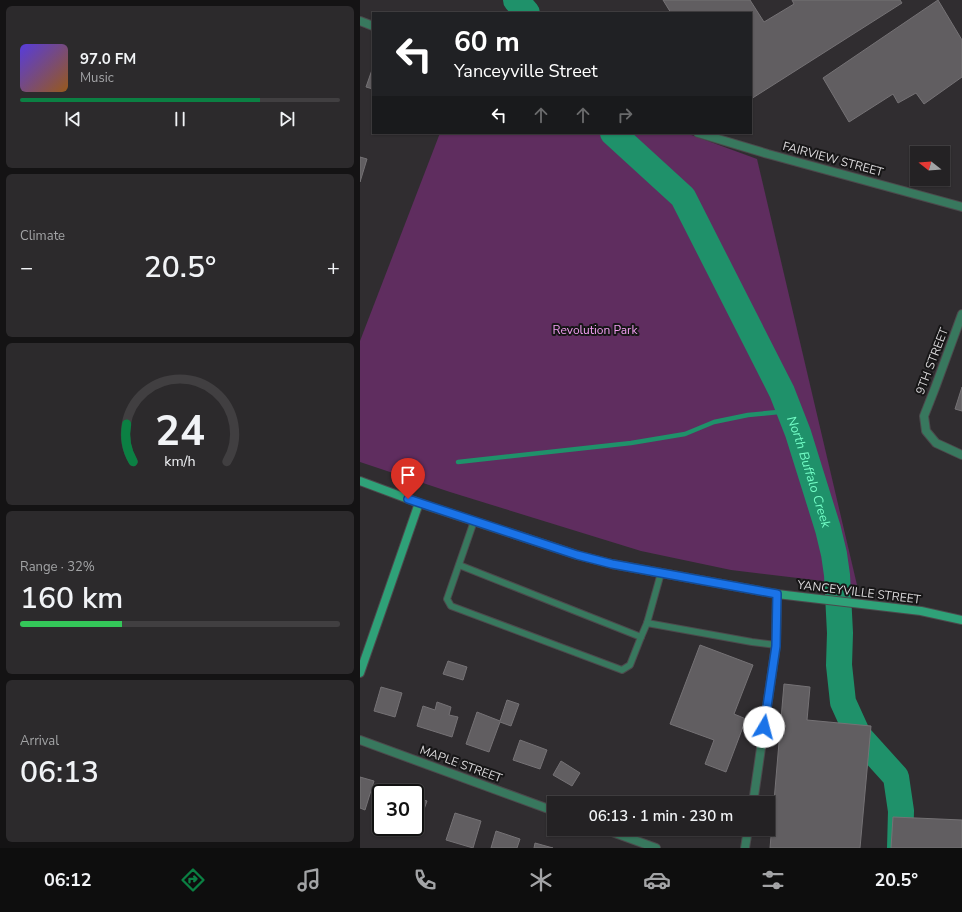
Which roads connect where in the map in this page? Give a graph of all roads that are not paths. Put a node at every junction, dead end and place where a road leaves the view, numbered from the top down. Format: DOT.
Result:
graph roads {
  1 [pos="360,21"];
  2 [pos="372,26"];
  3 [pos="701,134"];
  4 [pos="962,207"];
  5 [pos="962,314"];
  6 [pos="962,455"];
  7 [pos="360,482"];
  8 [pos="419,503"];
  9 [pos="474,521"];
  10 [pos="459,566"];
  11 [pos="661,573"];
  12 [pos="777,594"];
  13 [pos="962,620"];
  14 [pos="647,623"];
  15 [pos="641,637"];
  16 [pos="776,646"];
  17 [pos="360,673"];
  18 [pos="360,740"];
  19 [pos="753,796"];
  20 [pos="547,808"];
  21 [pos="623,836"];
  22 [pos="747,836"];
  23 [pos="656,848"];
  24 [pos="745,848"];
  1 -- 2 [label="street"];
  3 -- 4 [label="street, FAIRVIEW STREET"];
  5 -- 6 [label="street, 9TH STREET"];
  7 -- 8 [label="main road, YANCEYVILLE STREET"];
  8 -- 9 [label="main road, YANCEYVILLE STREET"];
  8 -- 17 [label="main road"];
  9 -- 10 [label="lane"];
  9 -- 11 [label="main road, YANCEYVILLE STREET"];
  10 -- 15 [label="lane"];
  10 -- 15 [label="lane"];
  11 -- 12 [label="main road, YANCEYVILLE STREET"];
  11 -- 14 [label="lane"];
  12 -- 13 [label="main road, YANCEYVILLE STREET"];
  12 -- 16 [label="street"];
  14 -- 15 [label="lane"];
  14 -- 16 [label="lane"];
  16 -- 19 [label="street"];
  18 -- 20 [label="street, MAPLE STREET"];
  21 -- 23 [label="street"];
  22 -- 24 [label="street"];
}
